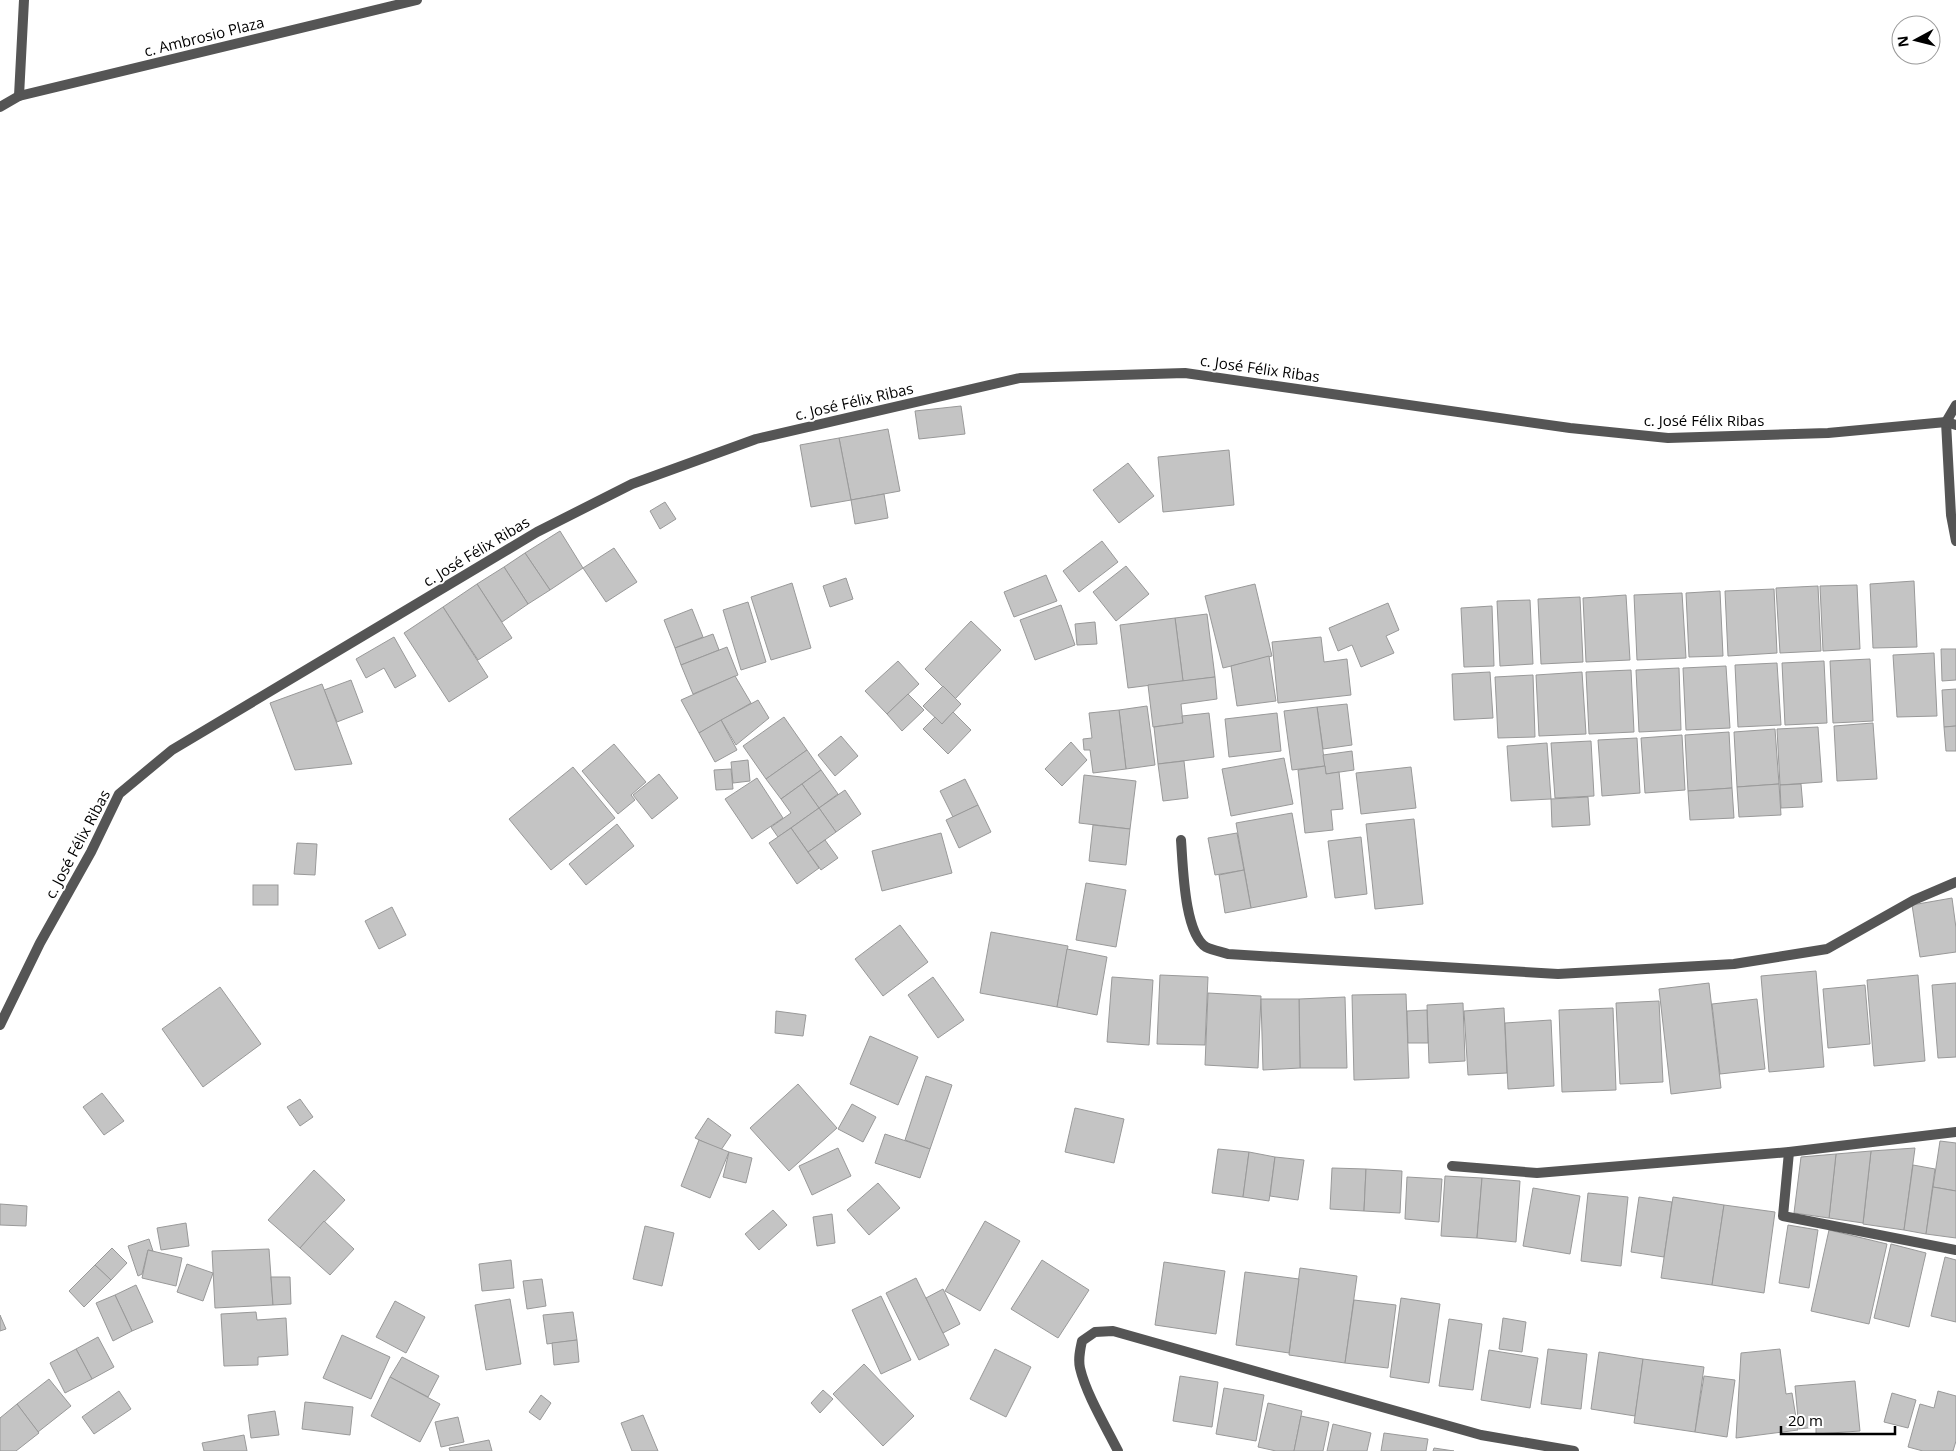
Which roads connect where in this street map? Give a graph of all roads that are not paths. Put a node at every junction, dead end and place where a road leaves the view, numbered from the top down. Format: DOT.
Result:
graph roads {
  1 [pos="24,0"];
  2 [pos="417,0"];
  3 [pos="19,96"];
  4 [pos="0,107"];
  5 [pos="1956,405"];
  6 [pos="1951,423"];
  7 [pos="1956,541"];
  8 [pos="1181,840"];
  9 [pos="1956,882"];
  10 [pos="0,1025"];
  11 [pos="1956,1132"];
  12 [pos="1789,1152"];
  13 [pos="1452,1166"];
  14 [pos="1956,1250"];
  15 [pos="1118,1451"];
  16 [pos="1574,1451"];
  1 -- 3 [label="street"];
  2 -- 3 [label="street, c. Ambrosio Plaza"];
  3 -- 4 [label="street, c. Ambrosio Plaza"];
  5 -- 6 [label="street"];
  6 -- 7 [label="street"];
  6 -- 10 [label="street, c. José Félix Ribas"];
  8 -- 9 [label="street"];
  11 -- 12 [label="street"];
  12 -- 13 [label="street"];
  12 -- 14 [label="street"];
  15 -- 16 [label="street"];
}
